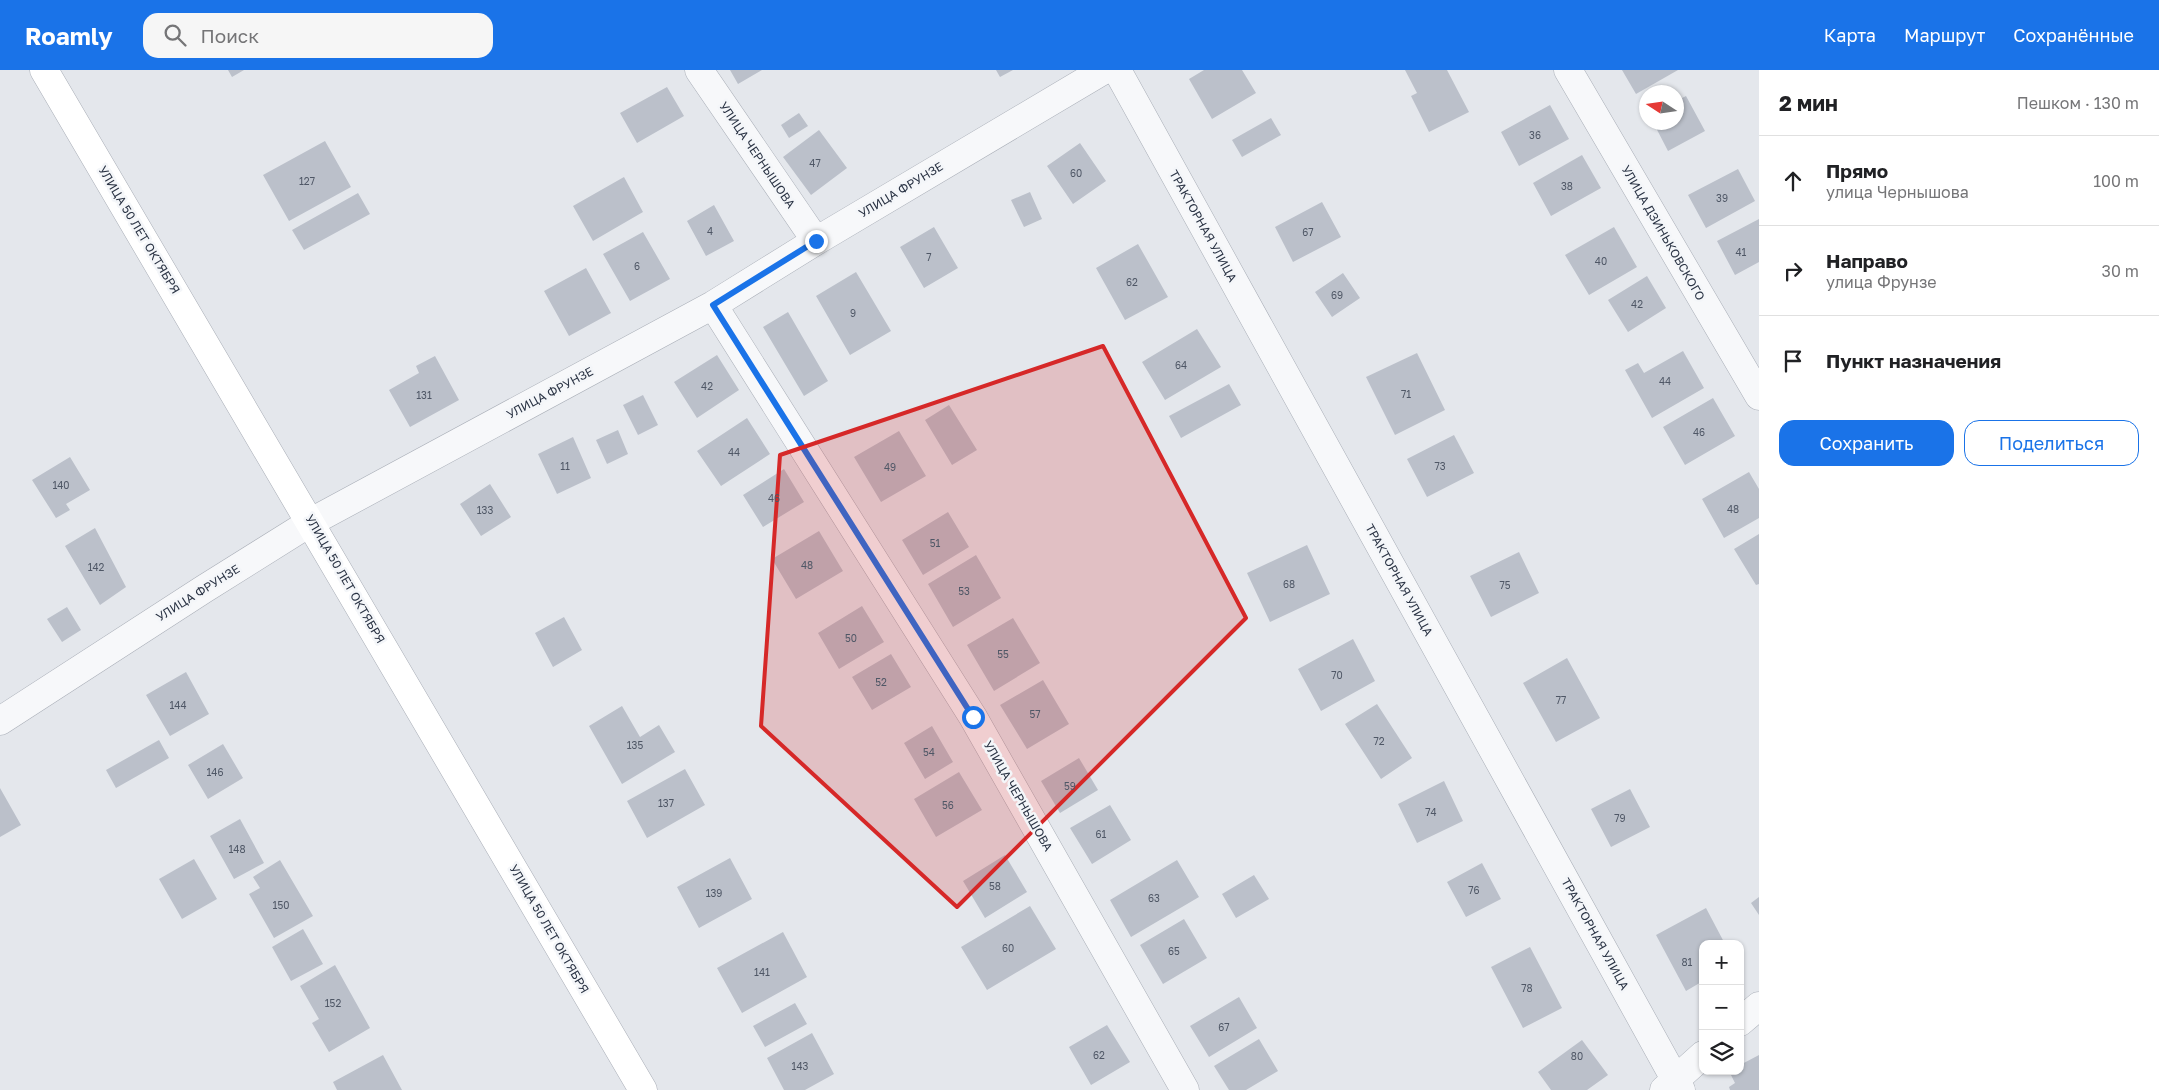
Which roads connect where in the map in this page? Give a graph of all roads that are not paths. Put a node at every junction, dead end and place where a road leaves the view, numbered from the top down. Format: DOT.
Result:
graph roads {
  1 [pos="44,70"];
  2 [pos="698,70"];
  3 [pos="1104,70"];
  4 [pos="1117,70"];
  5 [pos="1568,70"];
  6 [pos="816,241"];
  7 [pos="713,305"];
  8 [pos="1759,396"];
  9 [pos="312,522"];
  10 [pos="0,721"];
  11 [pos="1759,1006"];
  12 [pos="1744,1019"];
  13 [pos="1699,1059"];
  14 [pos="1673,1086"];
  15 [pos="643,1090"];
  16 [pos="1185,1090"];
  1 -- 9 [label="main road, УЛИЦА 50 ЛЕТ ОКТЯБРЯ"];
  2 -- 6 [label="street, УЛИЦА ЧЕРНЫШОВА"];
  3 -- 6 [label="street, УЛИЦА ФРУНЗЕ"];
  4 -- 14 [label="street, ТРАКТОРНАЯ УЛИЦА"];
  5 -- 8 [label="street, УЛИЦА ДЗИНЬКОВСКОГО"];
  6 -- 7 [label="street, УЛИЦА ФРУНЗЕ"];
  7 -- 9 [label="street, УЛИЦА ФРУНЗЕ"];
  7 -- 16 [label="street, УЛИЦА ЧЕРНЫШОВА"];
  9 -- 10 [label="street, УЛИЦА ФРУНЗЕ"];
  9 -- 15 [label="main road, УЛИЦА 50 ЛЕТ ОКТЯБРЯ"];
  11 -- 12 [label="street"];
  13 -- 14 [label="street"];
}
